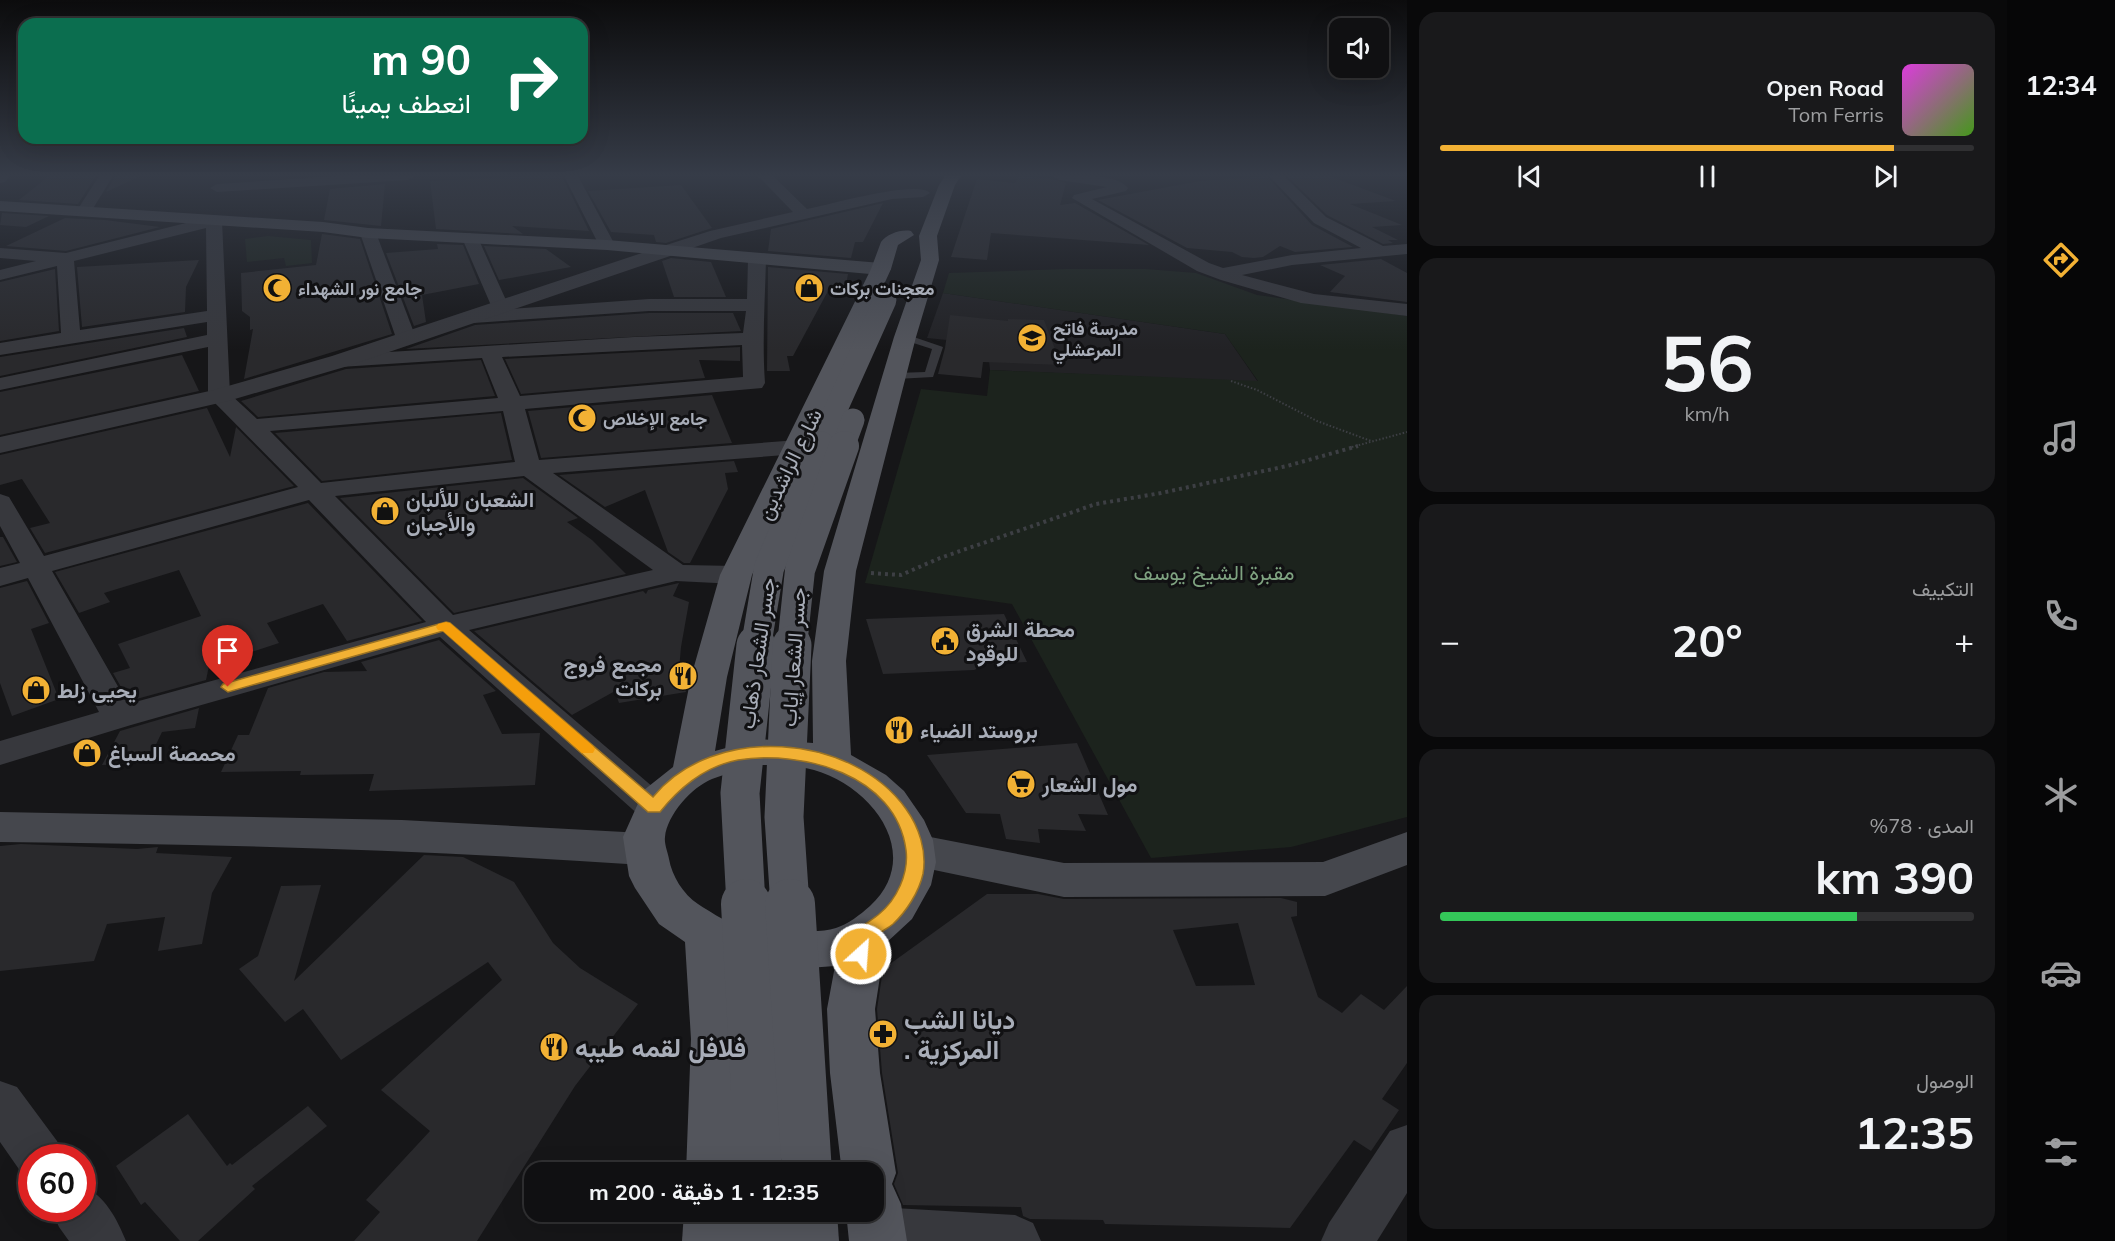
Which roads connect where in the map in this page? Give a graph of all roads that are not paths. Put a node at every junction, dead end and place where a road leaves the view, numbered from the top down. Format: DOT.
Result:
graph roads {
  1 [pos="368,233"];
  2 [pos="129,234"];
  3 [pos="215,234"];
  4 [pos="387,234"];
  5 [pos="601,234"];
  6 [pos="716,234"];
  7 [pos="903,234"];
  8 [pos="917,234"];
  9 [pos="1144,234"];
  10 [pos="1347,234"];
  11 [pos="470,238"];
  12 [pos="607,245"];
  13 [pos="1407,249"];
  14 [pos="666,251"];
  15 [pos="1379,251"];
  16 [pos="0,253"];
  17 [pos="65,258"];
  18 [pos="757,259"];
  19 [pos="1222,274"];
  20 [pos="0,275"];
  21 [pos="893,302"];
  22 [pos="756,305"];
  23 [pos="501,308"];
  24 [pos="1407,310"];
  25 [pos="217,315"];
  26 [pos="473,317"];
  27 [pos="71,338"];
  28 [pos="406,338"];
  29 [pos="218,339"];
  30 [pos="752,339"];
  31 [pos="0,350"];
  32 [pos="489,352"];
  33 [pos="340,361"];
  34 [pos="0,384"];
  35 [pos="219,396"];
  36 [pos="512,404"];
  37 [pos="252,426"];
  38 [pos="0,445"];
  39 [pos="798,447"];
  40 [pos="529,468"];
  41 [pos="313,491"];
  42 [pos="0,501"];
  43 [pos="36,567"];
  44 [pos="676,573"];
  45 [pos="736,575"];
  46 [pos="0,577"];
  47 [pos="446,626"];
  48 [pos="119,717"];
  49 [pos="0,753"];
  50 [pos="832,762"];
  51 [pos="692,772"];
  52 [pos="654,808"];
  53 [pos="0,827"];
  54 [pos="1407,848"];
  55 [pos="643,849"];
  56 [pos="915,850"];
  57 [pos="864,935"];
  58 [pos="707,936"];
  59 [pos="0,1102"];
  60 [pos="30,1144"];
  61 [pos="1407,1148"];
  62 [pos="713,1162"];
  63 [pos="756,1162"];
  64 [pos="806,1162"];
  65 [pos="867,1162"];
  66 [pos="86,1222"];
  67 [pos="712,1222"];
  68 [pos="756,1222"];
  69 [pos="809,1222"];
  70 [pos="876,1226"];
  71 [pos="100,1241"];
  72 [pos="711,1241"];
  73 [pos="756,1241"];
  74 [pos="810,1241"];
  75 [pos="1015,1241"];
  76 [pos="1347,1241"];
  1 -- 28 [label="street"];
  2 -- 17 [label="street"];
  3 -- 25 [label="street"];
  4 -- 11 [label="main road"];
  5 -- 12 [label="street"];
  6 -- 14 [label="street"];
  7 -- 21 [label="main road, شارع الراشدين"];
  8 -- 21 [label="main road, شارع الراشدين"];
  9 -- 19 [label="street"];
  10 -- 15 [label="street"];
  11 -- 12 [label="main road"];
  11 -- 23 [label="street"];
  12 -- 14 [label="main road"];
  13 -- 15 [label="street"];
  14 -- 18 [label="main road"];
  14 -- 23 [label="street"];
  15 -- 19 [label="street"];
  16 -- 17 [label="street"];
  17 -- 20 [label="street"];
  17 -- 27 [label="street"];
  18 -- 21 [label="main road"];
  18 -- 22 [label="street"];
  19 -- 24 [label="street"];
  21 -- 39 [label="main road, شارع الراشدين"];
  21 -- 50 [label="main road, شارع الراشدين"];
  21 -- 63 [label="main road, جسر الشعار ذهاب, bridge"];
  21 -- 64 [label="main road, جسر الشعار إياب, bridge"];
  22 -- 26 [label="street"];
  22 -- 30 [label="street"];
  23 -- 26 [label="street"];
  25 -- 27 [label="street"];
  25 -- 29 [label="street"];
  26 -- 28 [label="street"];
  27 -- 31 [label="street"];
  28 -- 33 [label="street"];
  29 -- 34 [label="street"];
  29 -- 35 [label="street"];
  30 -- 32 [label="street"];
  30 -- 36 [label="street"];
  32 -- 33 [label="street"];
  32 -- 36 [label="street"];
  33 -- 35 [label="street"];
  35 -- 37 [label="street"];
  35 -- 38 [label="street"];
  36 -- 37 [label="street"];
  36 -- 40 [label="street"];
  37 -- 41 [label="street"];
  39 -- 40 [label="street"];
  39 -- 45 [label="main road, شارع الراشدين"];
  40 -- 41 [label="street"];
  40 -- 44 [label="street"];
  41 -- 43 [label="street"];
  41 -- 47 [label="street"];
  42 -- 43 [label="street"];
  43 -- 46 [label="street"];
  43 -- 48 [label="street"];
  44 -- 45 [label="street"];
  44 -- 47 [label="street"];
  45 -- 51 [label="main road, شارع الراشدين"];
  47 -- 48 [label="street"];
  47 -- 52 [label="street"];
  48 -- 49 [label="street"];
  50 -- 51 [label="main road"];
  50 -- 56 [label="main road"];
  51 -- 52 [label="main road"];
  52 -- 55 [label="main road"];
  53 -- 55 [label="main road"];
  54 -- 56 [label="main road"];
  55 -- 58 [label="main road"];
  56 -- 57 [label="main road"];
  57 -- 58 [label="main road"];
  57 -- 65 [label="main road"];
  58 -- 62 [label="main road"];
  59 -- 60 [label="street"];
  61 -- 76 [label="street"];
  66 -- 71 [label="street"];
  67 -- 72 [label="main road"];
  68 -- 73 [label="main road"];
  69 -- 74 [label="main road"];
  70 -- 75 [label="street"];
}
